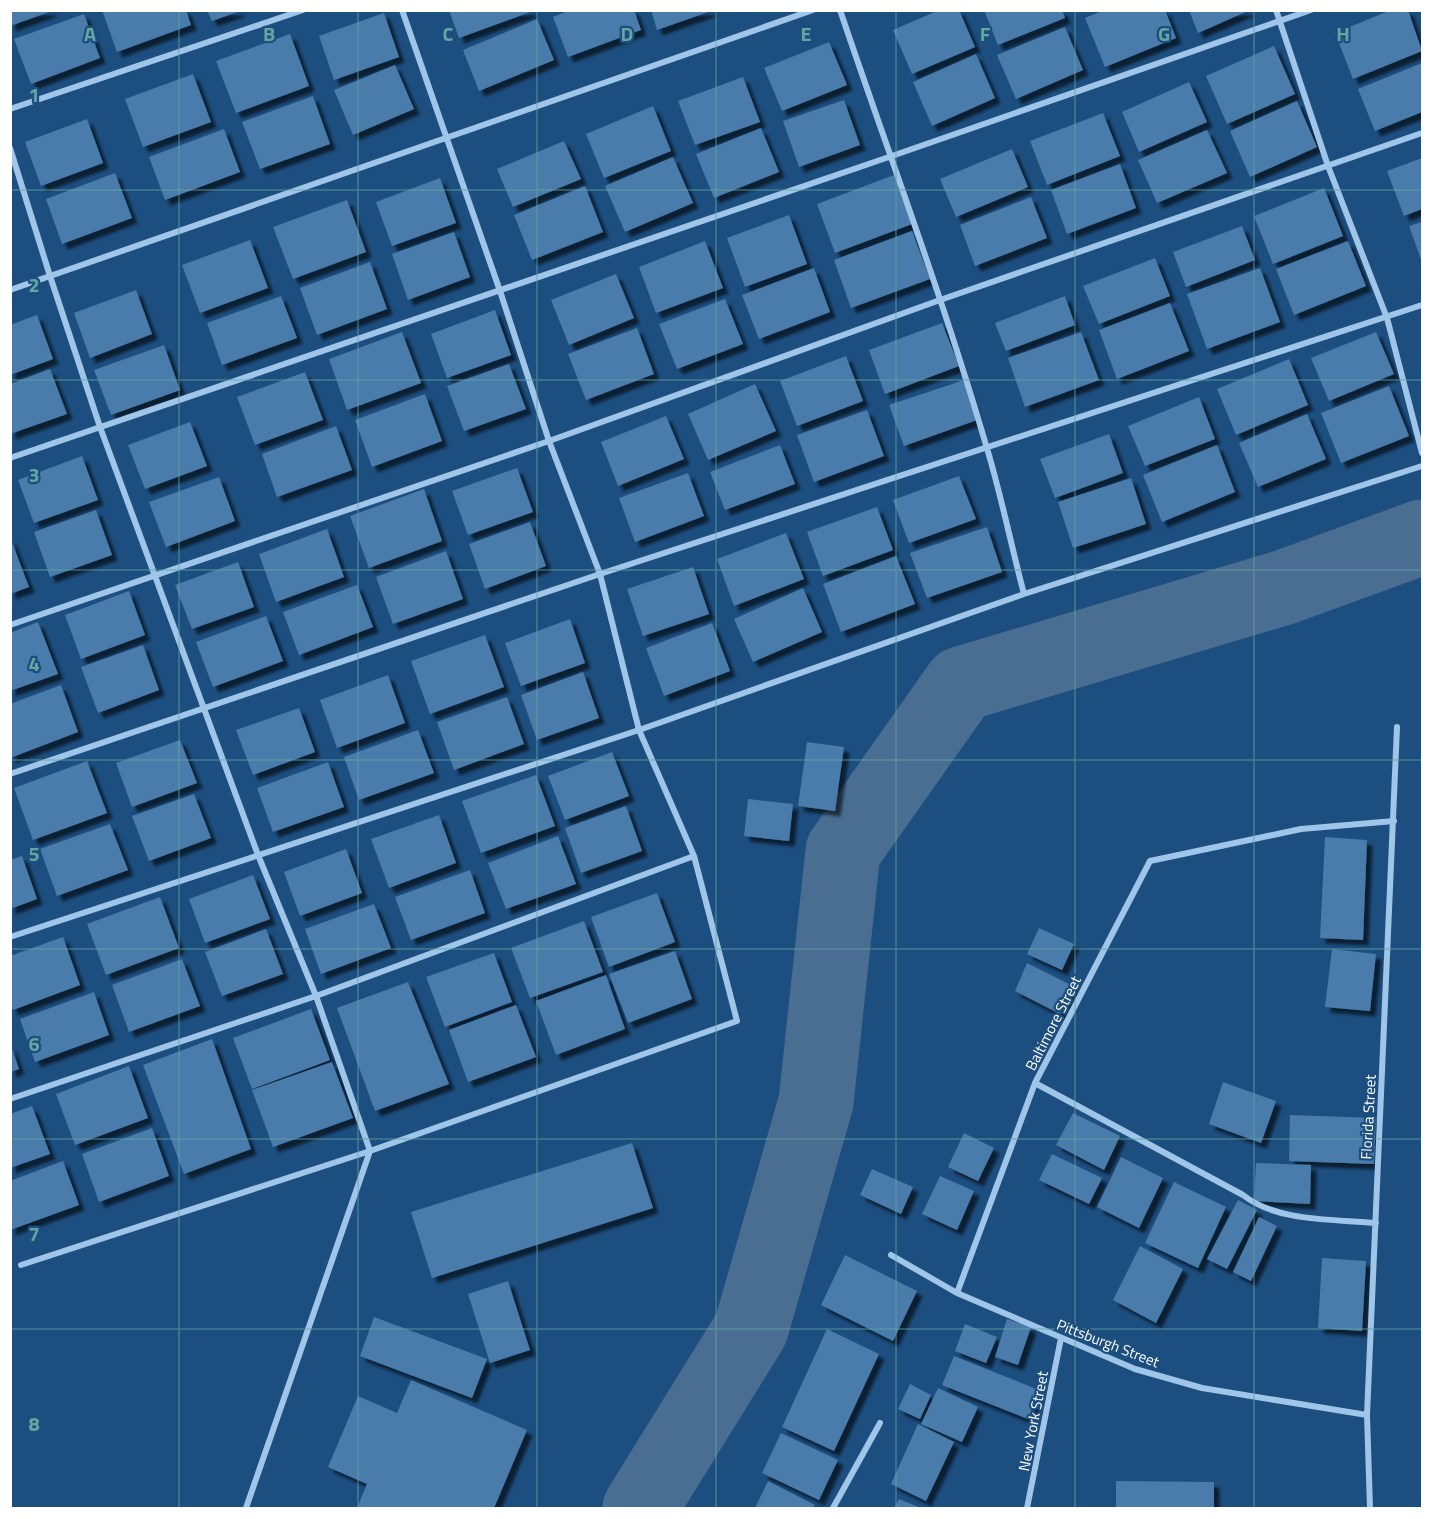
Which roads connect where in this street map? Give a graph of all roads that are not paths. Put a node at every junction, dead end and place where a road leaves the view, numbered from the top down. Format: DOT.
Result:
graph roads {
  1 [pos="303,10"];
  2 [pos="402,10"];
  3 [pos="813,10"];
  4 [pos="840,10"];
  5 [pos="1276,10"];
  6 [pos="1311,10"];
  7 [pos="1280,20"];
  8 [pos="10,109"];
  9 [pos="1422,133"];
  10 [pos="447,139"];
  11 [pos="10,148"];
  12 [pos="889,157"];
  13 [pos="1328,166"];
  14 [pos="50,276"];
  15 [pos="10,290"];
  16 [pos="500,291"];
  17 [pos="940,300"];
  18 [pos="1422,305"];
  19 [pos="1387,318"];
  20 [pos="100,427"];
  21 [pos="549,441"];
  22 [pos="987,446"];
  23 [pos="1422,453"];
  24 [pos="10,458"];
  25 [pos="1422,466"];
  26 [pos="600,574"];
  27 [pos="156,577"];
  28 [pos="1024,594"];
  29 [pos="10,625"];
  30 [pos="203,710"];
  31 [pos="1397,727"];
  32 [pos="639,730"];
  33 [pos="10,774"];
  34 [pos="1394,821"];
  35 [pos="258,855"];
  36 [pos="694,856"];
  37 [pos="10,937"];
  38 [pos="316,996"];
  39 [pos="1035,1083"];
  40 [pos="10,1099"];
  41 [pos="370,1151"];
  42 [pos="1376,1223"];
  43 [pos="891,1255"];
  44 [pos="21,1265"];
  45 [pos="957,1293"];
  46 [pos="1061,1338"];
  47 [pos="1367,1415"];
  48 [pos="880,1423"];
  49 [pos="246,1509"];
  50 [pos="833,1509"];
  51 [pos="1028,1509"];
  52 [pos="1370,1509"];
  1 -- 8 [label="street"];
  2 -- 10 [label="street"];
  3 -- 10 [label="street"];
  4 -- 12 [label="street"];
  5 -- 7 [label="street"];
  6 -- 7 [label="street"];
  7 -- 12 [label="street"];
  7 -- 13 [label="street"];
  9 -- 13 [label="street"];
  10 -- 14 [label="street"];
  10 -- 16 [label="street"];
  11 -- 14 [label="street"];
  12 -- 16 [label="street"];
  12 -- 17 [label="street"];
  13 -- 17 [label="street"];
  13 -- 19 [label="street"];
  14 -- 15 [label="street"];
  14 -- 20 [label="street"];
  16 -- 20 [label="street"];
  16 -- 21 [label="street"];
  17 -- 21 [label="street"];
  17 -- 22 [label="street"];
  18 -- 19 [label="street"];
  19 -- 22 [label="street"];
  19 -- 23 [label="street"];
  20 -- 24 [label="street"];
  20 -- 27 [label="street"];
  21 -- 26 [label="street"];
  21 -- 27 [label="street"];
  22 -- 26 [label="street"];
  22 -- 28 [label="street"];
  25 -- 28 [label="street"];
  26 -- 30 [label="street"];
  26 -- 32 [label="street"];
  27 -- 29 [label="street"];
  27 -- 30 [label="street"];
  28 -- 32 [label="street"];
  30 -- 33 [label="street"];
  30 -- 35 [label="street"];
  31 -- 34 [label="street, Florida Street"];
  32 -- 35 [label="street"];
  32 -- 36 [label="street"];
  34 -- 39 [label="street, Baltimore Street"];
  34 -- 42 [label="street, Florida Street"];
  35 -- 37 [label="street"];
  35 -- 38 [label="street"];
  36 -- 38 [label="street"];
  36 -- 41 [label="street"];
  38 -- 40 [label="street"];
  38 -- 41 [label="street"];
  39 -- 42 [label="street, Baltimore Street"];
  39 -- 45 [label="street"];
  41 -- 44 [label="street"];
  41 -- 49 [label="street"];
  42 -- 47 [label="street, Florida Street"];
  43 -- 45 [label="street, Pittsburgh Street"];
  45 -- 46 [label="street, Pittsburgh Street"];
  46 -- 47 [label="street, Pittsburgh Street"];
  46 -- 51 [label="street, New York Street"];
  47 -- 52 [label="street, Florida Street"];
  48 -- 50 [label="street"];
}
